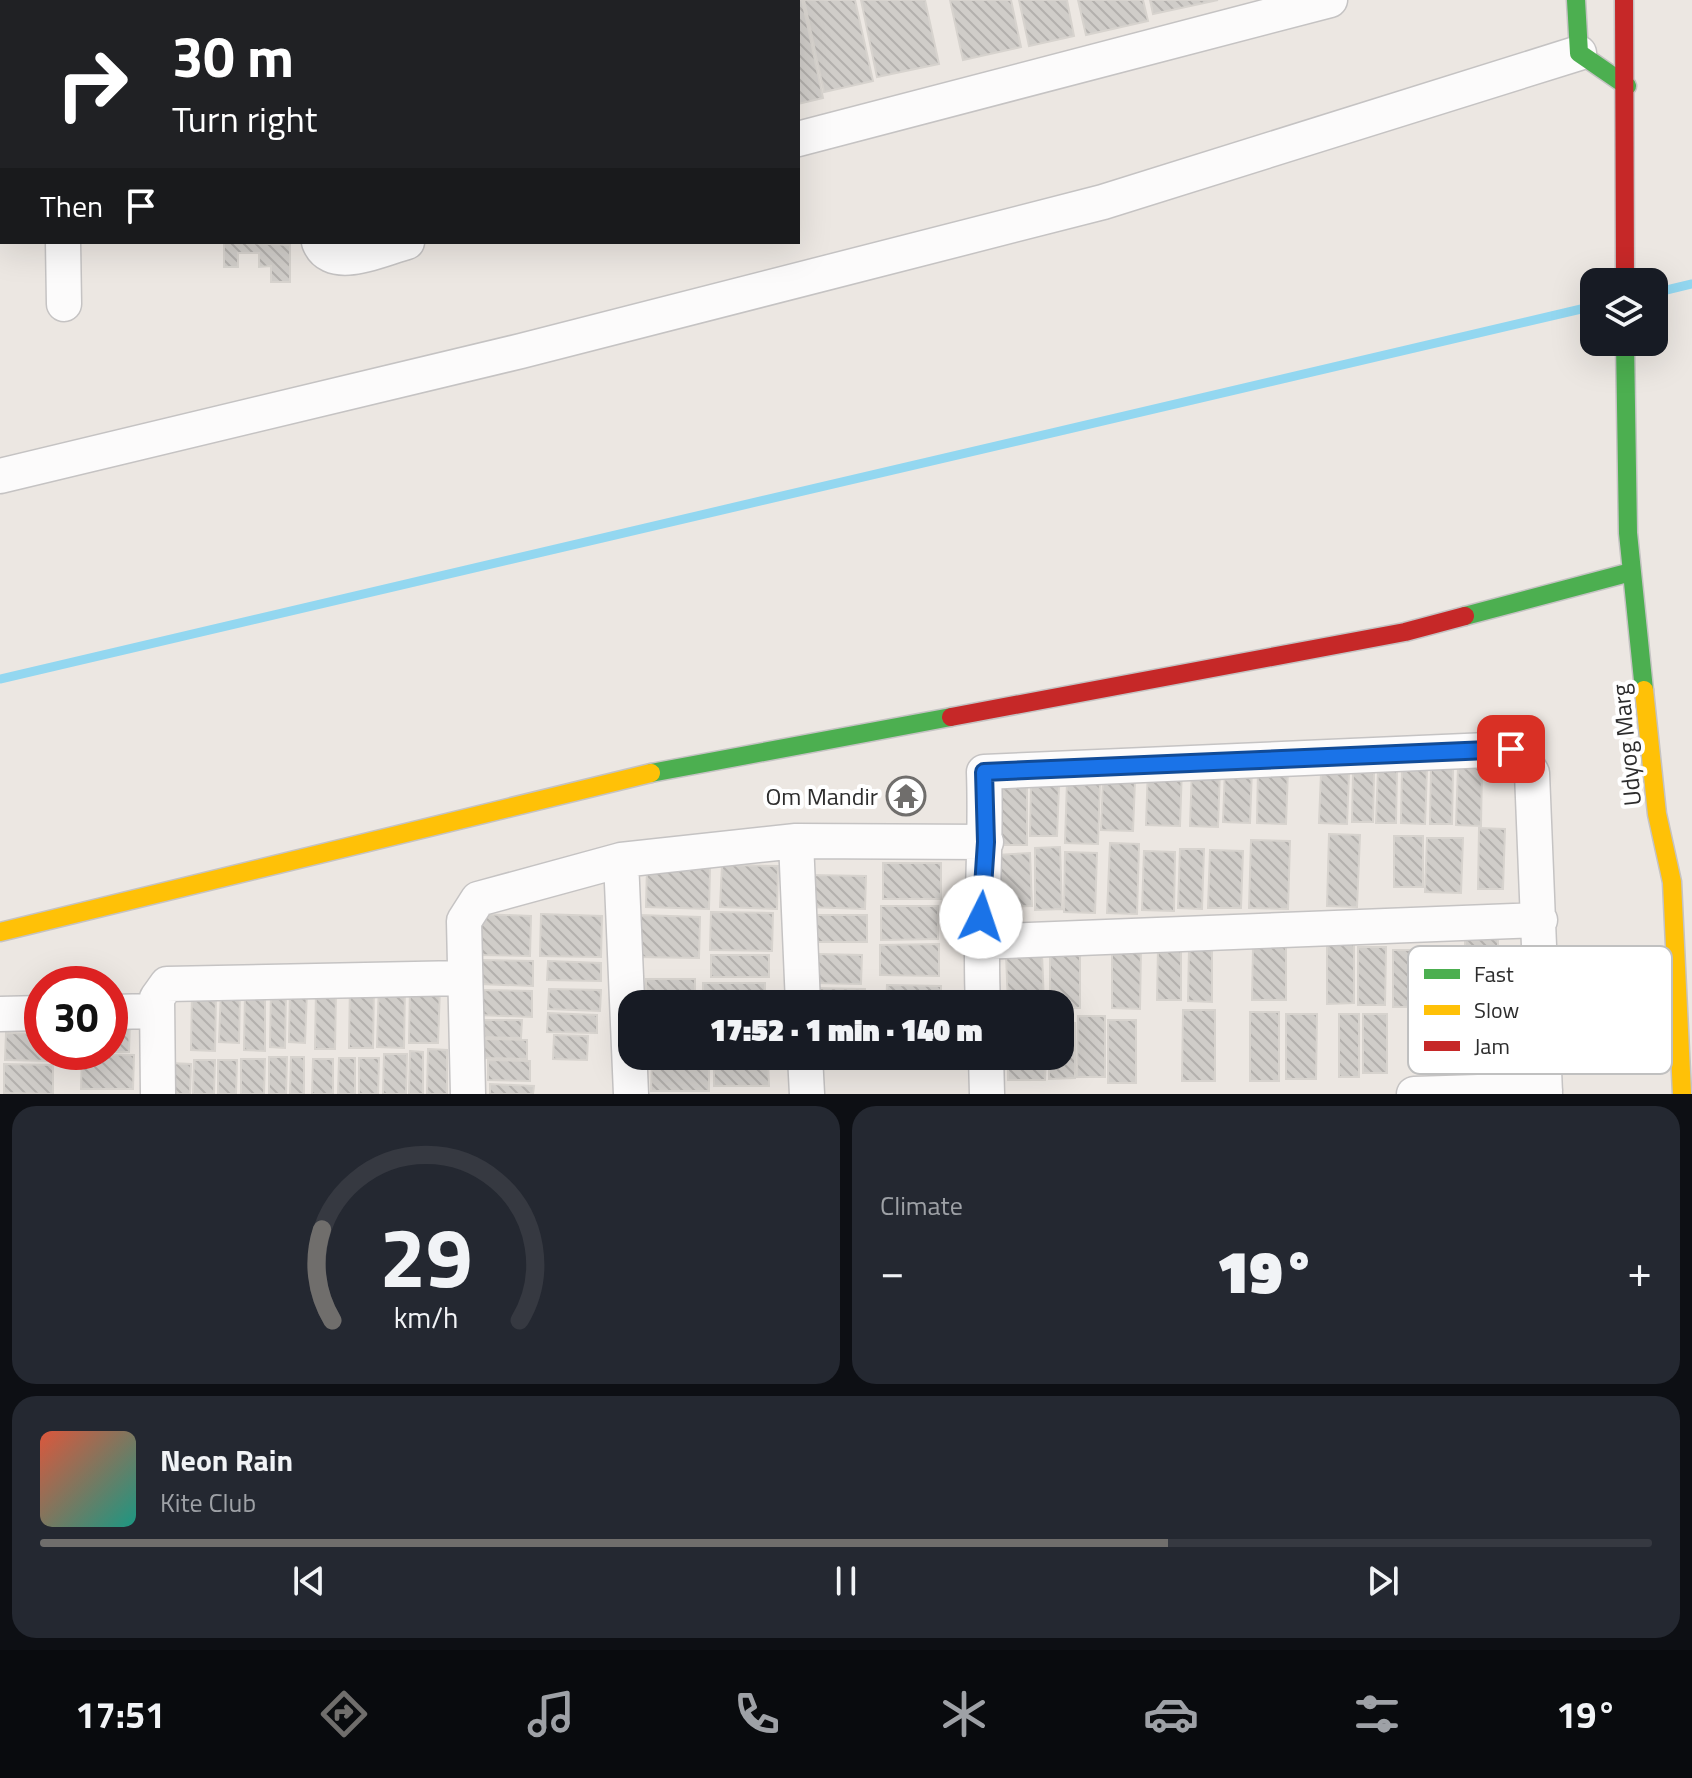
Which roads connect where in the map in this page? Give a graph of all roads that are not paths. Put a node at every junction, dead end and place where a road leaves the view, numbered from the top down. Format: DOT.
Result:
graph roads {
  1 [pos="1330,0"];
  2 [pos="1576,0"];
  3 [pos="1624,0"];
  4 [pos="1261,9"];
  5 [pos="1579,53"];
  6 [pos="1627,86"];
  7 [pos="800,138"];
  8 [pos="63,244"];
  9 [pos="321,244"];
  10 [pos="400,244"];
  11 [pos="1625,268"];
  12 [pos="64,304"];
  13 [pos="1625,356"];
  14 [pos="0,476"];
  15 [pos="1631,572"];
  16 [pos="796,841"];
  17 [pos="986,842"];
  18 [pos="621,860"];
  19 [pos="1672,882"];
  20 [pos="1540,920"];
  21 [pos="0,932"];
  22 [pos="1692,936"];
  23 [pos="980,942"];
  24 [pos="1541,946"];
  25 [pos="464,978"];
  26 [pos="802,990"];
  27 [pos="982,990"];
  28 [pos="156,1011"];
  29 [pos="128,1012"];
  30 [pos="24,1013"];
  31 [pos="0,1014"];
  32 [pos="806,1070"];
  33 [pos="986,1070"];
  34 [pos="1545,1092"];
  35 [pos="158,1094"];
  36 [pos="468,1094"];
  37 [pos="631,1094"];
  38 [pos="807,1094"];
  39 [pos="987,1094"];
  40 [pos="1414,1094"];
  41 [pos="1682,1094"];
  1 -- 4 [label="street"];
  2 -- 5 [label="main road"];
  3 -- 6 [label="main road"];
  4 -- 7 [label="street"];
  5 -- 6 [label="main road"];
  5 -- 14 [label="street"];
  6 -- 11 [label="main road"];
  8 -- 12 [label="street"];
  9 -- 10 [label="street"];
  13 -- 15 [label="main road, Udyog Marg"];
  15 -- 19 [label="main road, Udyog Marg"];
  15 -- 21 [label="main road"];
  16 -- 17 [label="street"];
  16 -- 18 [label="street"];
  16 -- 26 [label="street"];
  17 -- 20 [label="street"];
  17 -- 23 [label="street"];
  18 -- 25 [label="street"];
  18 -- 37 [label="street"];
  19 -- 22 [label="main road"];
  19 -- 41 [label="main road, Udyog Marg"];
  20 -- 23 [label="street"];
  20 -- 24 [label="street"];
  23 -- 27 [label="street"];
  25 -- 28 [label="street"];
  25 -- 36 [label="street"];
  28 -- 29 [label="street"];
  28 -- 35 [label="street"];
  30 -- 31 [label="street"];
  32 -- 38 [label="street"];
  33 -- 39 [label="street"];
  34 -- 40 [label="street"];
}
